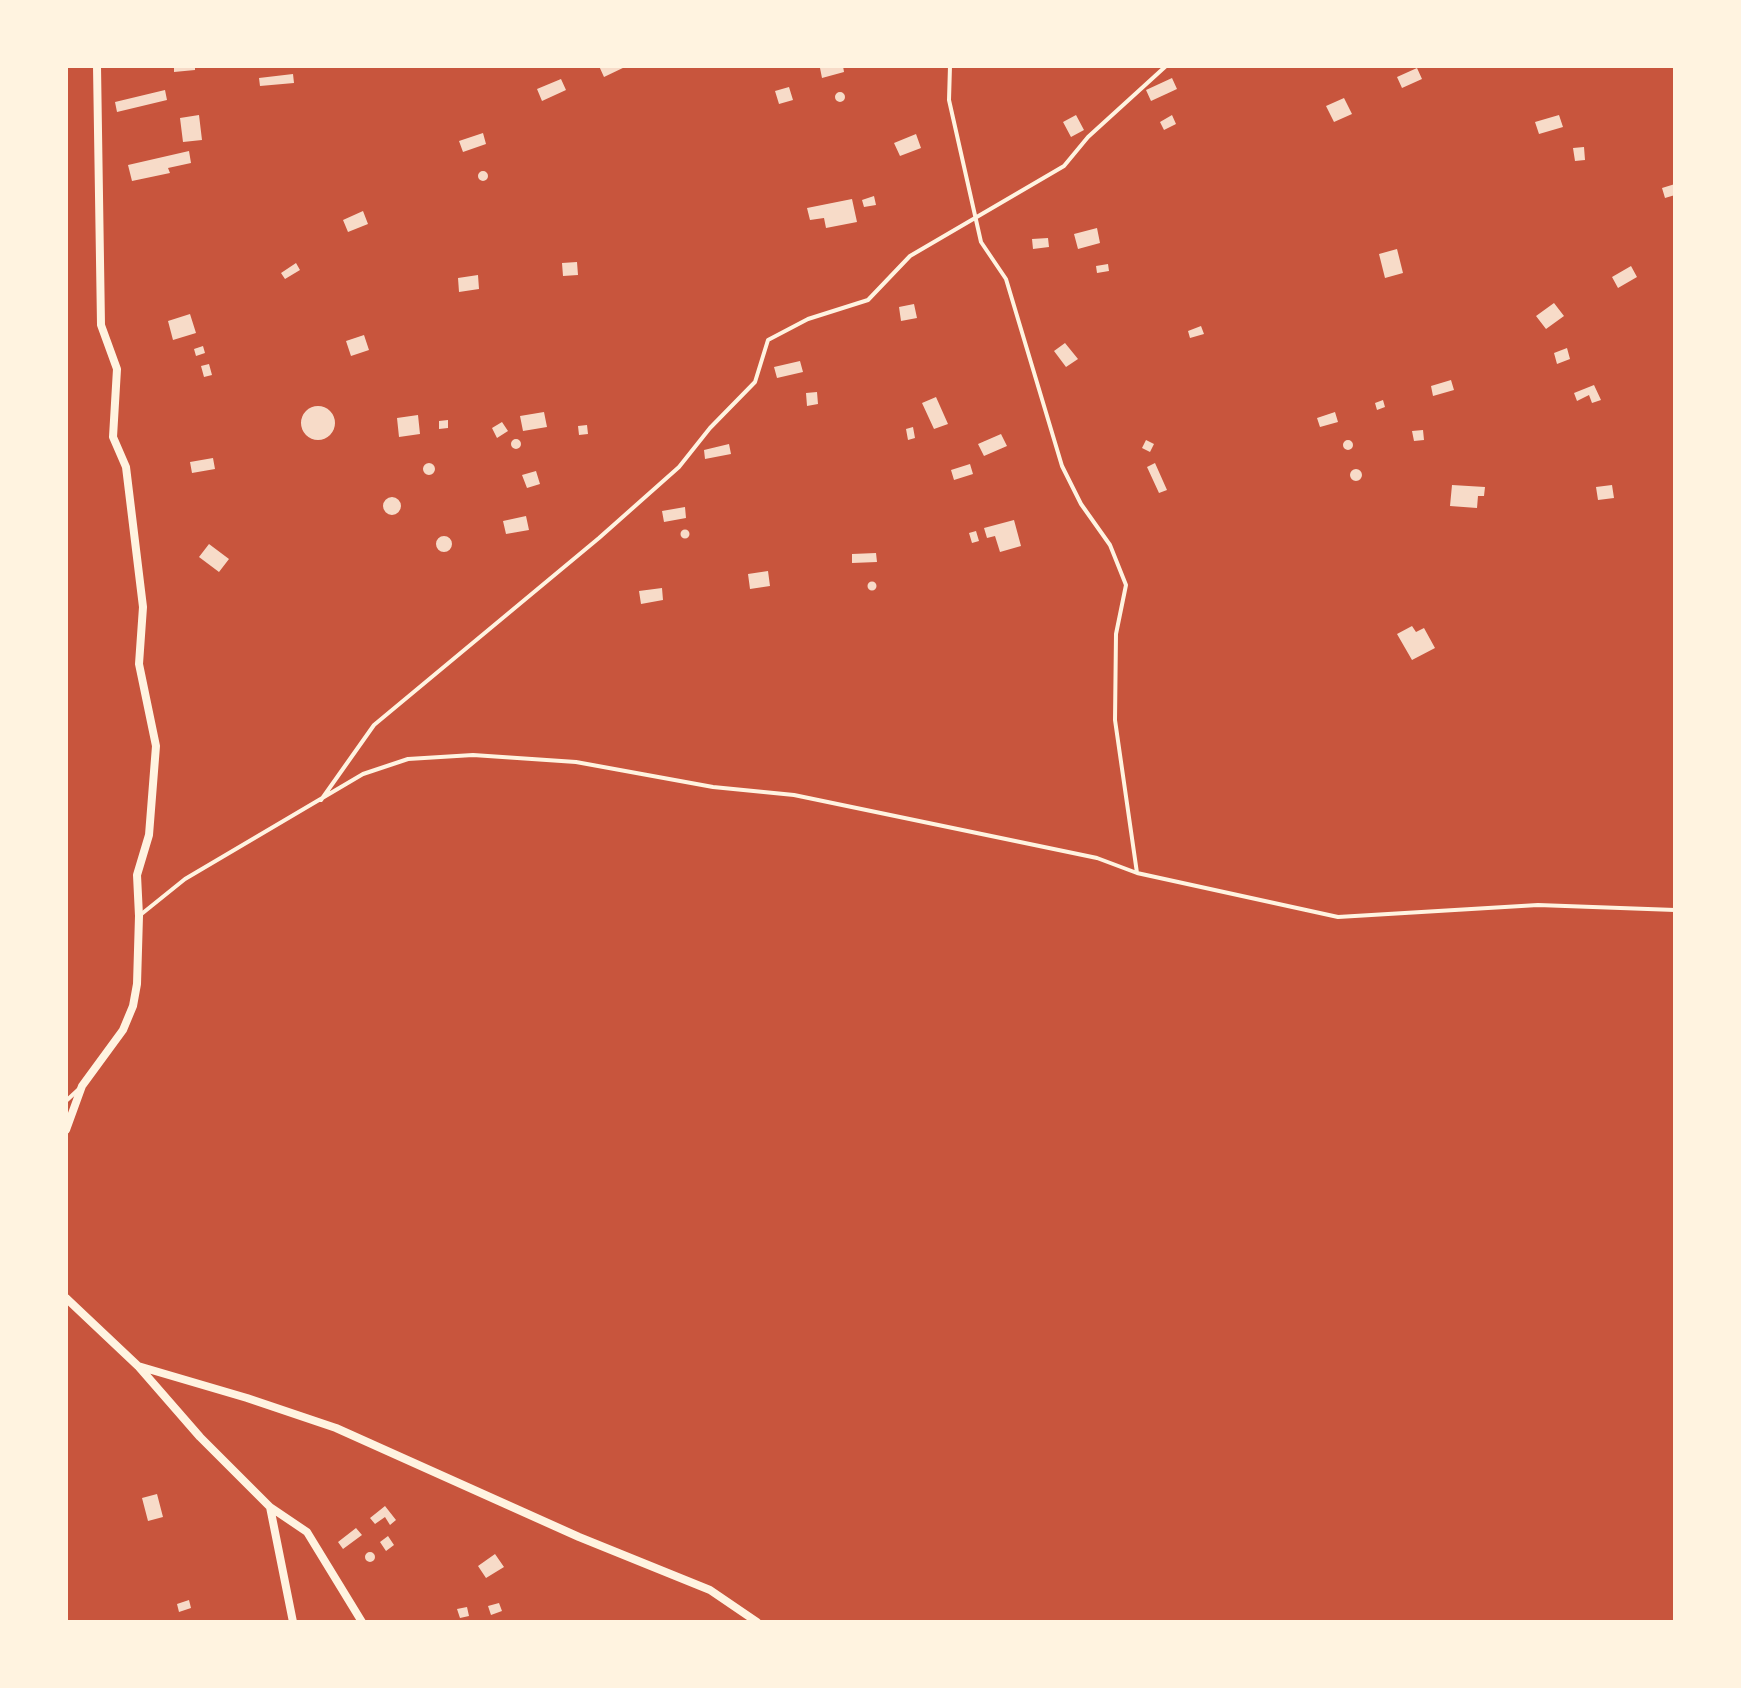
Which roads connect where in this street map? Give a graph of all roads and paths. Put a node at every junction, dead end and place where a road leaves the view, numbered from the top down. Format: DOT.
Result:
graph roads {
  1 [pos="97,66"];
  2 [pos="950,66"];
  3 [pos="1166,66"];
  4 [pos="976,215"];
  5 [pos="319,802"];
  6 [pos="1137,873"];
  7 [pos="1675,910"];
  8 [pos="139,916"];
  9 [pos="82,1086"];
  10 [pos="66,1101"];
  11 [pos="66,1130"];
  12 [pos="66,1298"];
  13 [pos="138,1366"];
  14 [pos="270,1507"];
  15 [pos="293,1622"];
  16 [pos="362,1622"];
  17 [pos="757,1622"];
  1 -- 8 [label="street"];
  2 -- 4 [label="lane"];
  3 -- 4 [label="lane"];
  4 -- 5 [label="lane"];
  4 -- 6 [label="lane"];
  5 -- 6 [label="lane"];
  5 -- 8 [label="lane"];
  6 -- 7 [label="lane"];
  8 -- 9 [label="street"];
  9 -- 10 [label="lane"];
  9 -- 11 [label="street"];
  12 -- 13 [label="street"];
  13 -- 14 [label="street"];
  13 -- 17 [label="street"];
  14 -- 15 [label="street"];
  14 -- 16 [label="street"];
}
